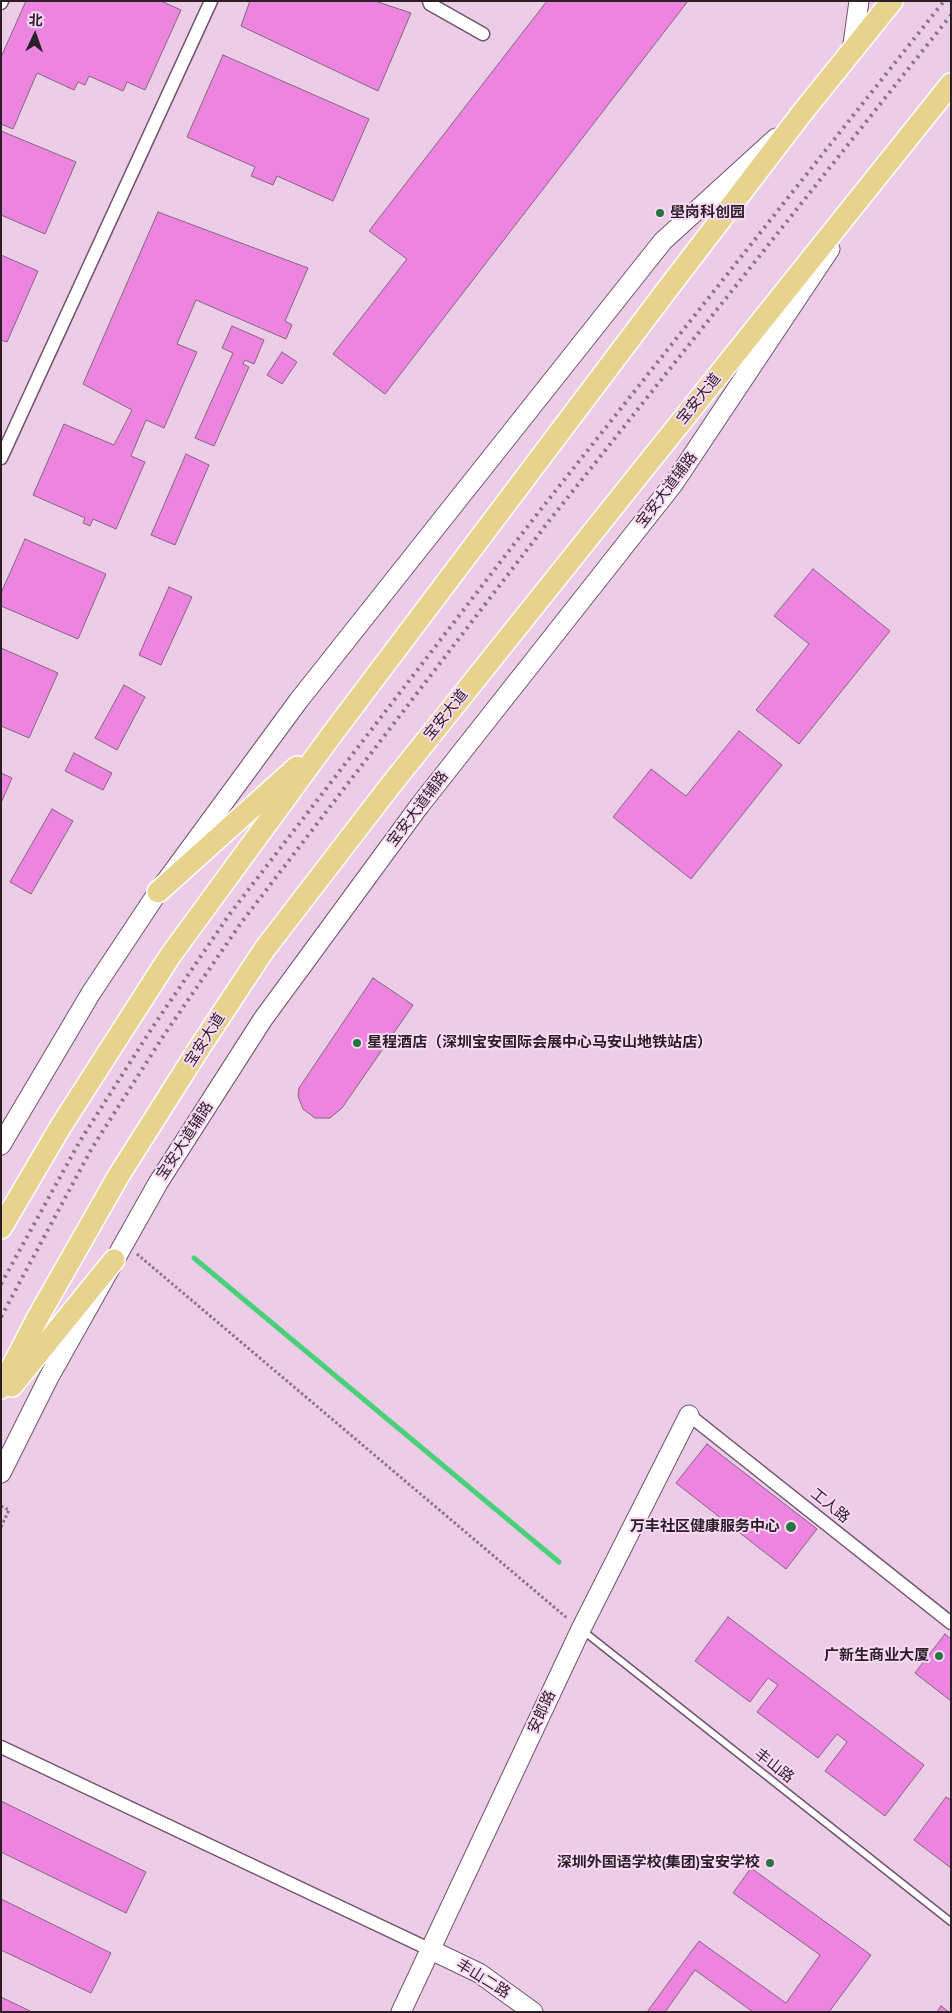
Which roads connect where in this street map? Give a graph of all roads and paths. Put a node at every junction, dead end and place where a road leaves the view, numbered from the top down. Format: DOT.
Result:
graph roads {
  1 [pos="211,1"];
  2 [pos="429,1"];
  3 [pos="859,1"];
  4 [pos="892,1"];
  5 [pos="483,34"];
  6 [pos="852,50"];
  7 [pos="951,84"];
  8 [pos="802,113"];
  9 [pos="878,175"];
  10 [pos="1,458"];
  11 [pos="330,737"];
  12 [pos="158,892"];
  13 [pos="1,1145"];
  14 [pos="1,1228"];
  15 [pos="124,1255"];
  16 [pos="1,1388"];
  17 [pos="1,1400"];
  18 [pos="689,1415"];
  19 [pos="1,1473"];
  20 [pos="1,1506"];
  21 [pos="1,1527"];
  22 [pos="951,1623"];
  23 [pos="581,1629"];
  24 [pos="1,1747"];
  25 [pos="951,1922"];
  26 [pos="431,1950"];
  27 [pos="401,2012"];
  28 [pos="533,2012"];
  1 -- 10 [label="street"];
  2 -- 5 [label="street"];
  3 -- 6 [label="main road"];
  4 -- 6 [label="main road"];
  6 -- 8 [label="main road"];
  7 -- 9 [label="main road, 宝安大道"];
  8 -- 11 [label="main road"];
  8 -- 12 [label="main road"];
  9 -- 15 [label="main road, 宝安大道辅路"];
  9 -- 16 [label="main road, 宝安大道"];
  11 -- 12 [label="main road"];
  11 -- 14 [label="main road"];
  12 -- 13 [label="main road"];
  15 -- 17 [label="main road"];
  15 -- 19 [label="main road, 宝安大道辅路"];
  15 -- 23 [label="path"];
  18 -- 22 [label="street, 工人路"];
  18 -- 23 [label="main road, 安郎路"];
  20 -- 21 [label="path"];
  23 -- 25 [label="lane, 丰山路"];
  23 -- 26 [label="main road, 安郎路"];
  24 -- 26 [label="street"];
  26 -- 27 [label="main road, 安郎路"];
  26 -- 28 [label="main road, 丰山二路"];
}
